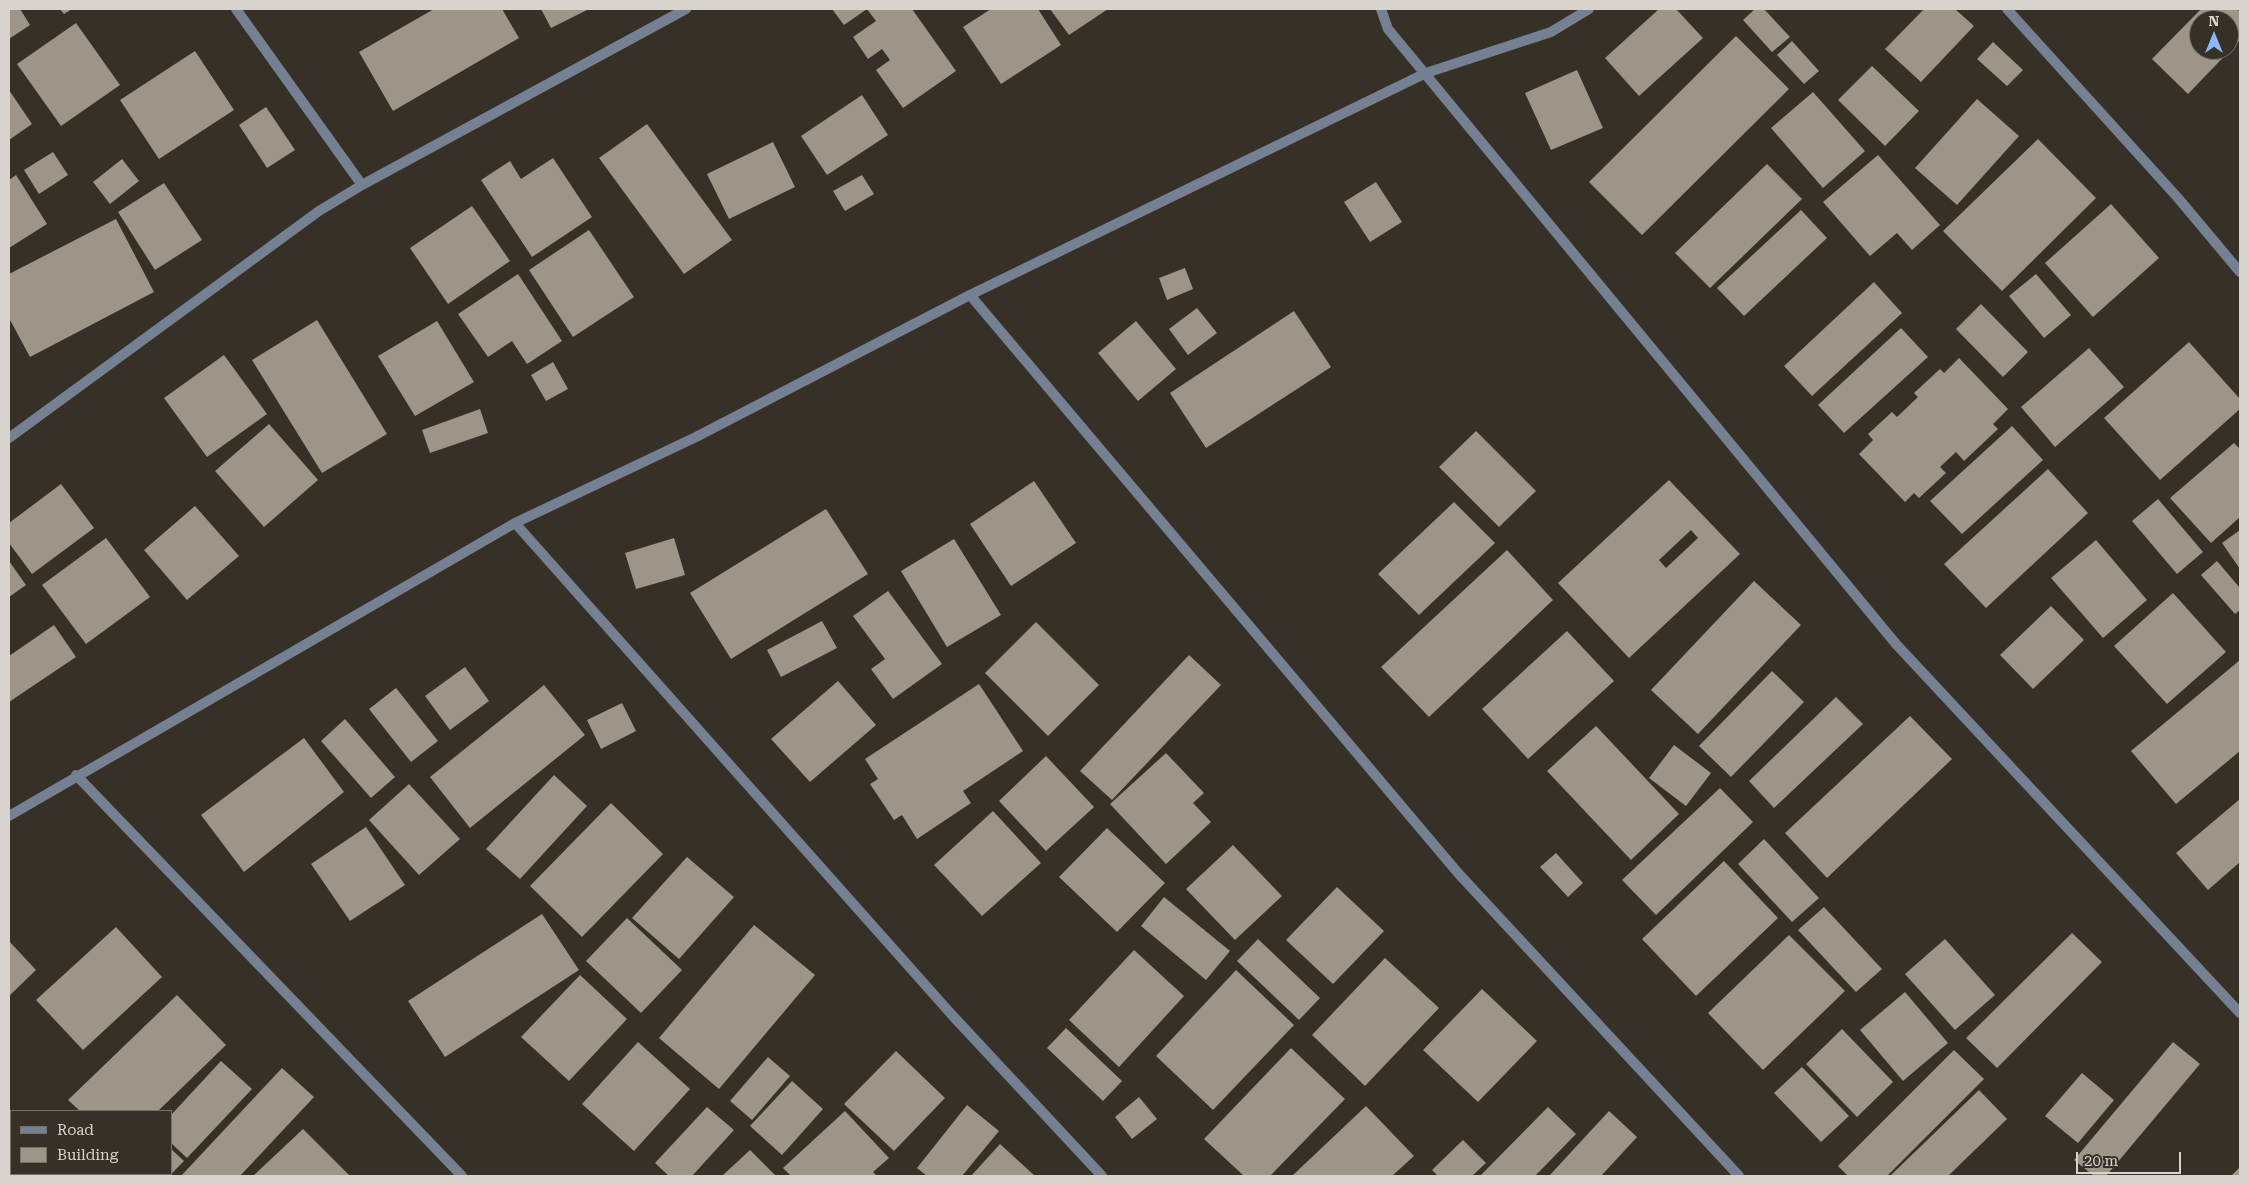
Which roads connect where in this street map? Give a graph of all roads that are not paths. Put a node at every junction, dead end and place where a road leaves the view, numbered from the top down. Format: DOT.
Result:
graph roads {
  1 [pos="236,9"];
  2 [pos="686,9"];
  3 [pos="1381,9"];
  4 [pos="1589,9"];
  5 [pos="2007,9"];
  6 [pos="1426,73"];
  7 [pos="362,185"];
  8 [pos="2240,272"];
  9 [pos="970,295"];
  10 [pos="10,435"];
  11 [pos="515,523"];
  12 [pos="76,776"];
  13 [pos="9,816"];
  14 [pos="2240,1013"];
  15 [pos="462,1176"];
  16 [pos="1102,1176"];
  17 [pos="1739,1176"];
  1 -- 7 [label="street"];
  2 -- 7 [label="street"];
  3 -- 6 [label="street"];
  4 -- 6 [label="street"];
  5 -- 8 [label="street"];
  6 -- 9 [label="street"];
  6 -- 14 [label="street"];
  7 -- 10 [label="street"];
  9 -- 11 [label="street"];
  9 -- 17 [label="street"];
  11 -- 12 [label="street"];
  11 -- 16 [label="street"];
  12 -- 13 [label="street"];
  12 -- 15 [label="street"];
}
